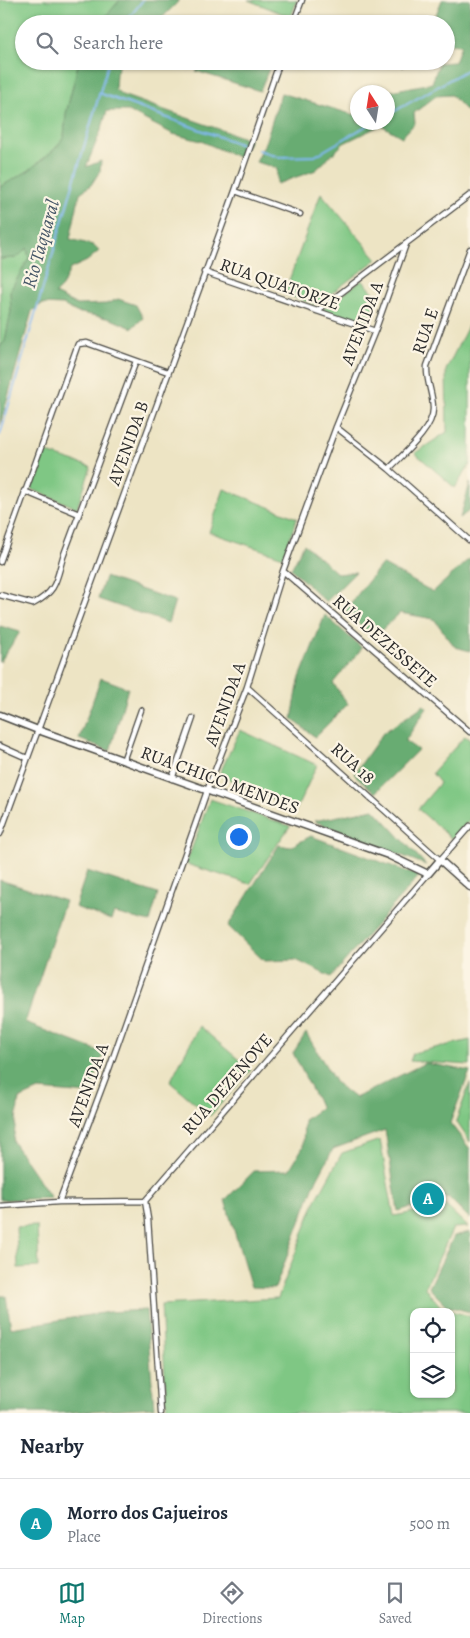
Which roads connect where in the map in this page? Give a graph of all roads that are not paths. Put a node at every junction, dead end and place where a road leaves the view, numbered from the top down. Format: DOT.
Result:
graph roads {
  1 [pos="302,0"];
  2 [pos="297,15"];
  3 [pos="277,70"];
  4 [pos="235,191"];
  5 [pos="470,195"];
  6 [pos="300,214"];
  7 [pos="406,244"];
  8 [pos="470,249"];
  9 [pos="204,272"];
  10 [pos="317,311"];
  11 [pos="375,331"];
  12 [pos="136,361"];
  13 [pos="168,372"];
  14 [pos="336,427"];
  15 [pos="389,469"];
  16 [pos="24,492"];
  17 [pos="79,514"];
  18 [pos="470,541"];
  19 [pos="0,562"];
  20 [pos="282,571"];
  21 [pos="0,595"];
  22 [pos="247,687"];
  23 [pos="141,710"];
  24 [pos="0,715"];
  25 [pos="193,718"];
  26 [pos="38,730"];
  27 [pos="470,732"];
  28 [pos="0,746"];
  29 [pos="27,758"];
  30 [pos="123,761"];
  31 [pos="172,779"];
  32 [pos="207,791"];
  33 [pos="470,826"];
  34 [pos="0,834"];
  35 [pos="440,860"];
  36 [pos="428,874"];
  37 [pos="470,887"];
  38 [pos="145,1200"];
  39 [pos="59,1202"];
  40 [pos="0,1206"];
  41 [pos="161,1413"];
  1 -- 2 [label="street"];
  3 -- 4 [label="street, AVENIDA B"];
  4 -- 6 [label="street"];
  4 -- 9 [label="street, AVENIDA B"];
  5 -- 7 [label="street, AVENIDA A"];
  7 -- 10 [label="street, AVENIDA A"];
  7 -- 11 [label="street, AVENIDA A"];
  8 -- 15 [label="street, RUA E"];
  9 -- 10 [label="street, RUA QUATORZE"];
  9 -- 13 [label="street, AVENIDA B"];
  10 -- 11 [label="street, RUA QUATORZE"];
  11 -- 14 [label="street, AVENIDA A"];
  12 -- 13 [label="street"];
  12 -- 16 [label="street"];
  12 -- 17 [label="street"];
  13 -- 26 [label="street, AVENIDA B"];
  14 -- 15 [label="street"];
  14 -- 20 [label="street, AVENIDA A"];
  15 -- 18 [label="street"];
  16 -- 17 [label="street"];
  16 -- 19 [label="street"];
  17 -- 21 [label="street"];
  20 -- 22 [label="street, AVENIDA A"];
  20 -- 27 [label="street, RUA DEZESSETE"];
  22 -- 32 [label="street, AVENIDA A"];
  22 -- 35 [label="street, RUA 18"];
  23 -- 30 [label="street"];
  24 -- 26 [label="main road, RUA CHICO MENDES"];
  25 -- 31 [label="street"];
  26 -- 29 [label="street, AVENIDA B"];
  26 -- 30 [label="main road, RUA CHICO MENDES"];
  28 -- 29 [label="street"];
  29 -- 34 [label="street, AVENIDA B"];
  30 -- 31 [label="main road, RUA CHICO MENDES"];
  31 -- 32 [label="main road, RUA CHICO MENDES"];
  32 -- 36 [label="main road, RUA CHICO MENDES"];
  32 -- 39 [label="street, AVENIDA A"];
  33 -- 35 [label="street, RUA DEZENOVE"];
  35 -- 36 [label="main road, RUA DEZENOVE"];
  35 -- 37 [label="main road"];
  36 -- 38 [label="street, RUA DEZENOVE"];
  38 -- 39 [label="street"];
  38 -- 41 [label="street"];
  39 -- 40 [label="street"];
}
